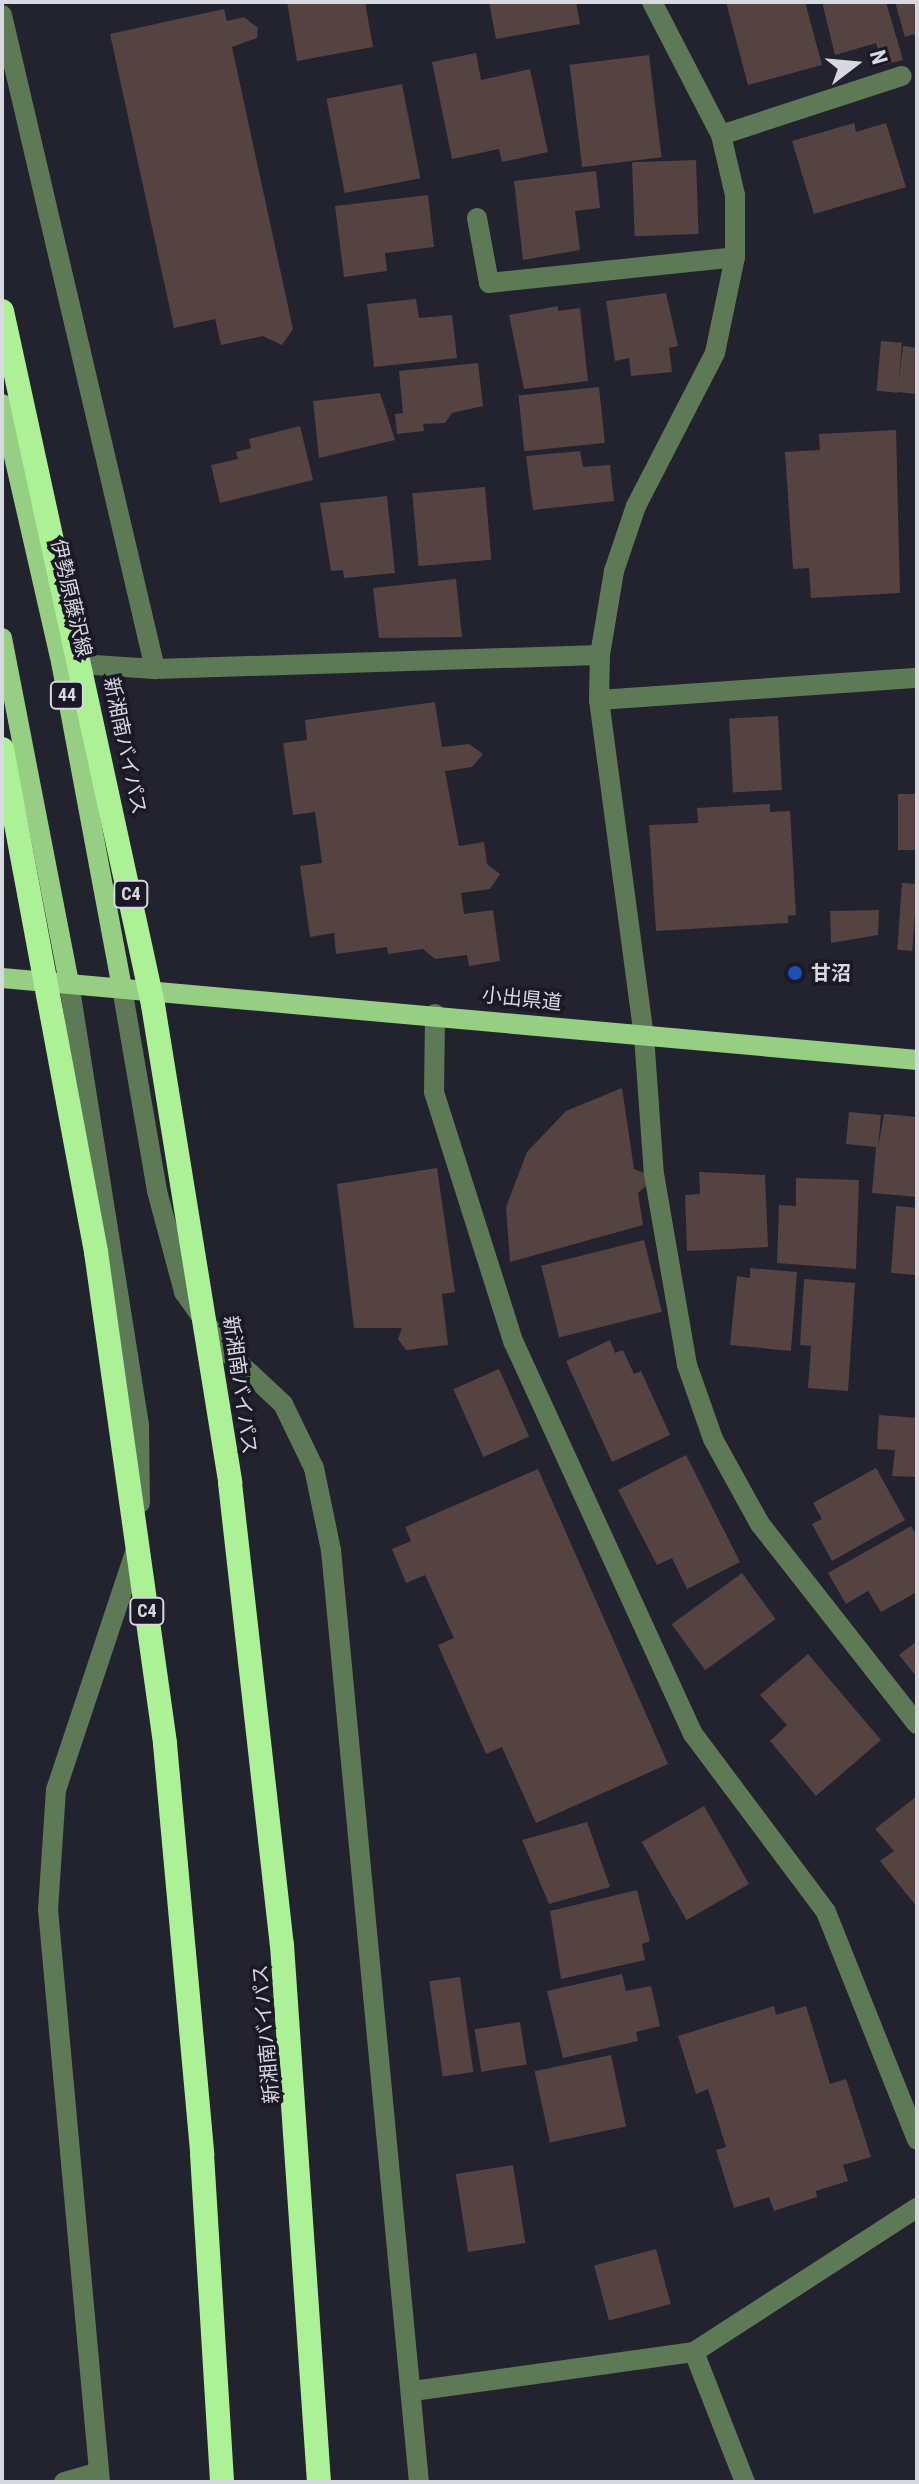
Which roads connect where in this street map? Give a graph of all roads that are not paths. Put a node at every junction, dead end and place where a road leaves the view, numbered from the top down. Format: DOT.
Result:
graph roads {
  1 [pos="652,2"];
  2 [pos="2,15"];
  3 [pos="902,76"];
  4 [pos="721,135"];
  5 [pos="477,218"];
  6 [pos="735,257"];
  7 [pos="2,311"];
  8 [pos="2,404"];
  9 [pos="2,638"];
  10 [pos="600,655"];
  11 [pos="61,662"];
  12 [pos="155,669"];
  13 [pos="917,678"];
  14 [pos="599,700"];
  15 [pos="2,749"];
  16 [pos="2,978"];
  17 [pos="69,983"];
  18 [pos="122,988"];
  19 [pos="435,1014"];
  20 [pos="644,1036"];
  21 [pos="917,1060"];
  22 [pos="917,1724"];
  23 [pos="917,2139"];
  24 [pos="917,2208"];
  25 [pos="694,2352"];
  26 [pos="413,2391"];
  27 [pos="100,2477"];
  28 [pos="64,2482"];
  29 [pos="222,2482"];
  30 [pos="319,2482"];
  31 [pos="419,2482"];
  32 [pos="745,2482"];
  1 -- 4 [label="street"];
  2 -- 12 [label="street"];
  3 -- 4 [label="street"];
  4 -- 6 [label="street"];
  5 -- 6 [label="street"];
  6 -- 10 [label="street"];
  7 -- 30 [label="highway, 新湘南バイパス / C4"];
  8 -- 11 [label="main road, 伊勢原藤沢線 / 44"];
  9 -- 17 [label="main road"];
  10 -- 12 [label="street"];
  10 -- 14 [label="street"];
  11 -- 12 [label="street"];
  11 -- 18 [label="main road, 伊勢原藤沢線 / 44"];
  13 -- 14 [label="street"];
  14 -- 20 [label="street"];
  15 -- 29 [label="highway, C4"];
  16 -- 17 [label="main road"];
  17 -- 18 [label="main road"];
  17 -- 27 [label="street"];
  18 -- 19 [label="main road, 小出県道"];
  18 -- 26 [label="street"];
  19 -- 20 [label="main road, 小出県道"];
  19 -- 23 [label="street"];
  20 -- 21 [label="main road, 小出県道"];
  20 -- 22 [label="street"];
  24 -- 25 [label="street"];
  25 -- 26 [label="street"];
  25 -- 32 [label="street"];
  26 -- 31 [label="street"];
  27 -- 28 [label="street"];
}
